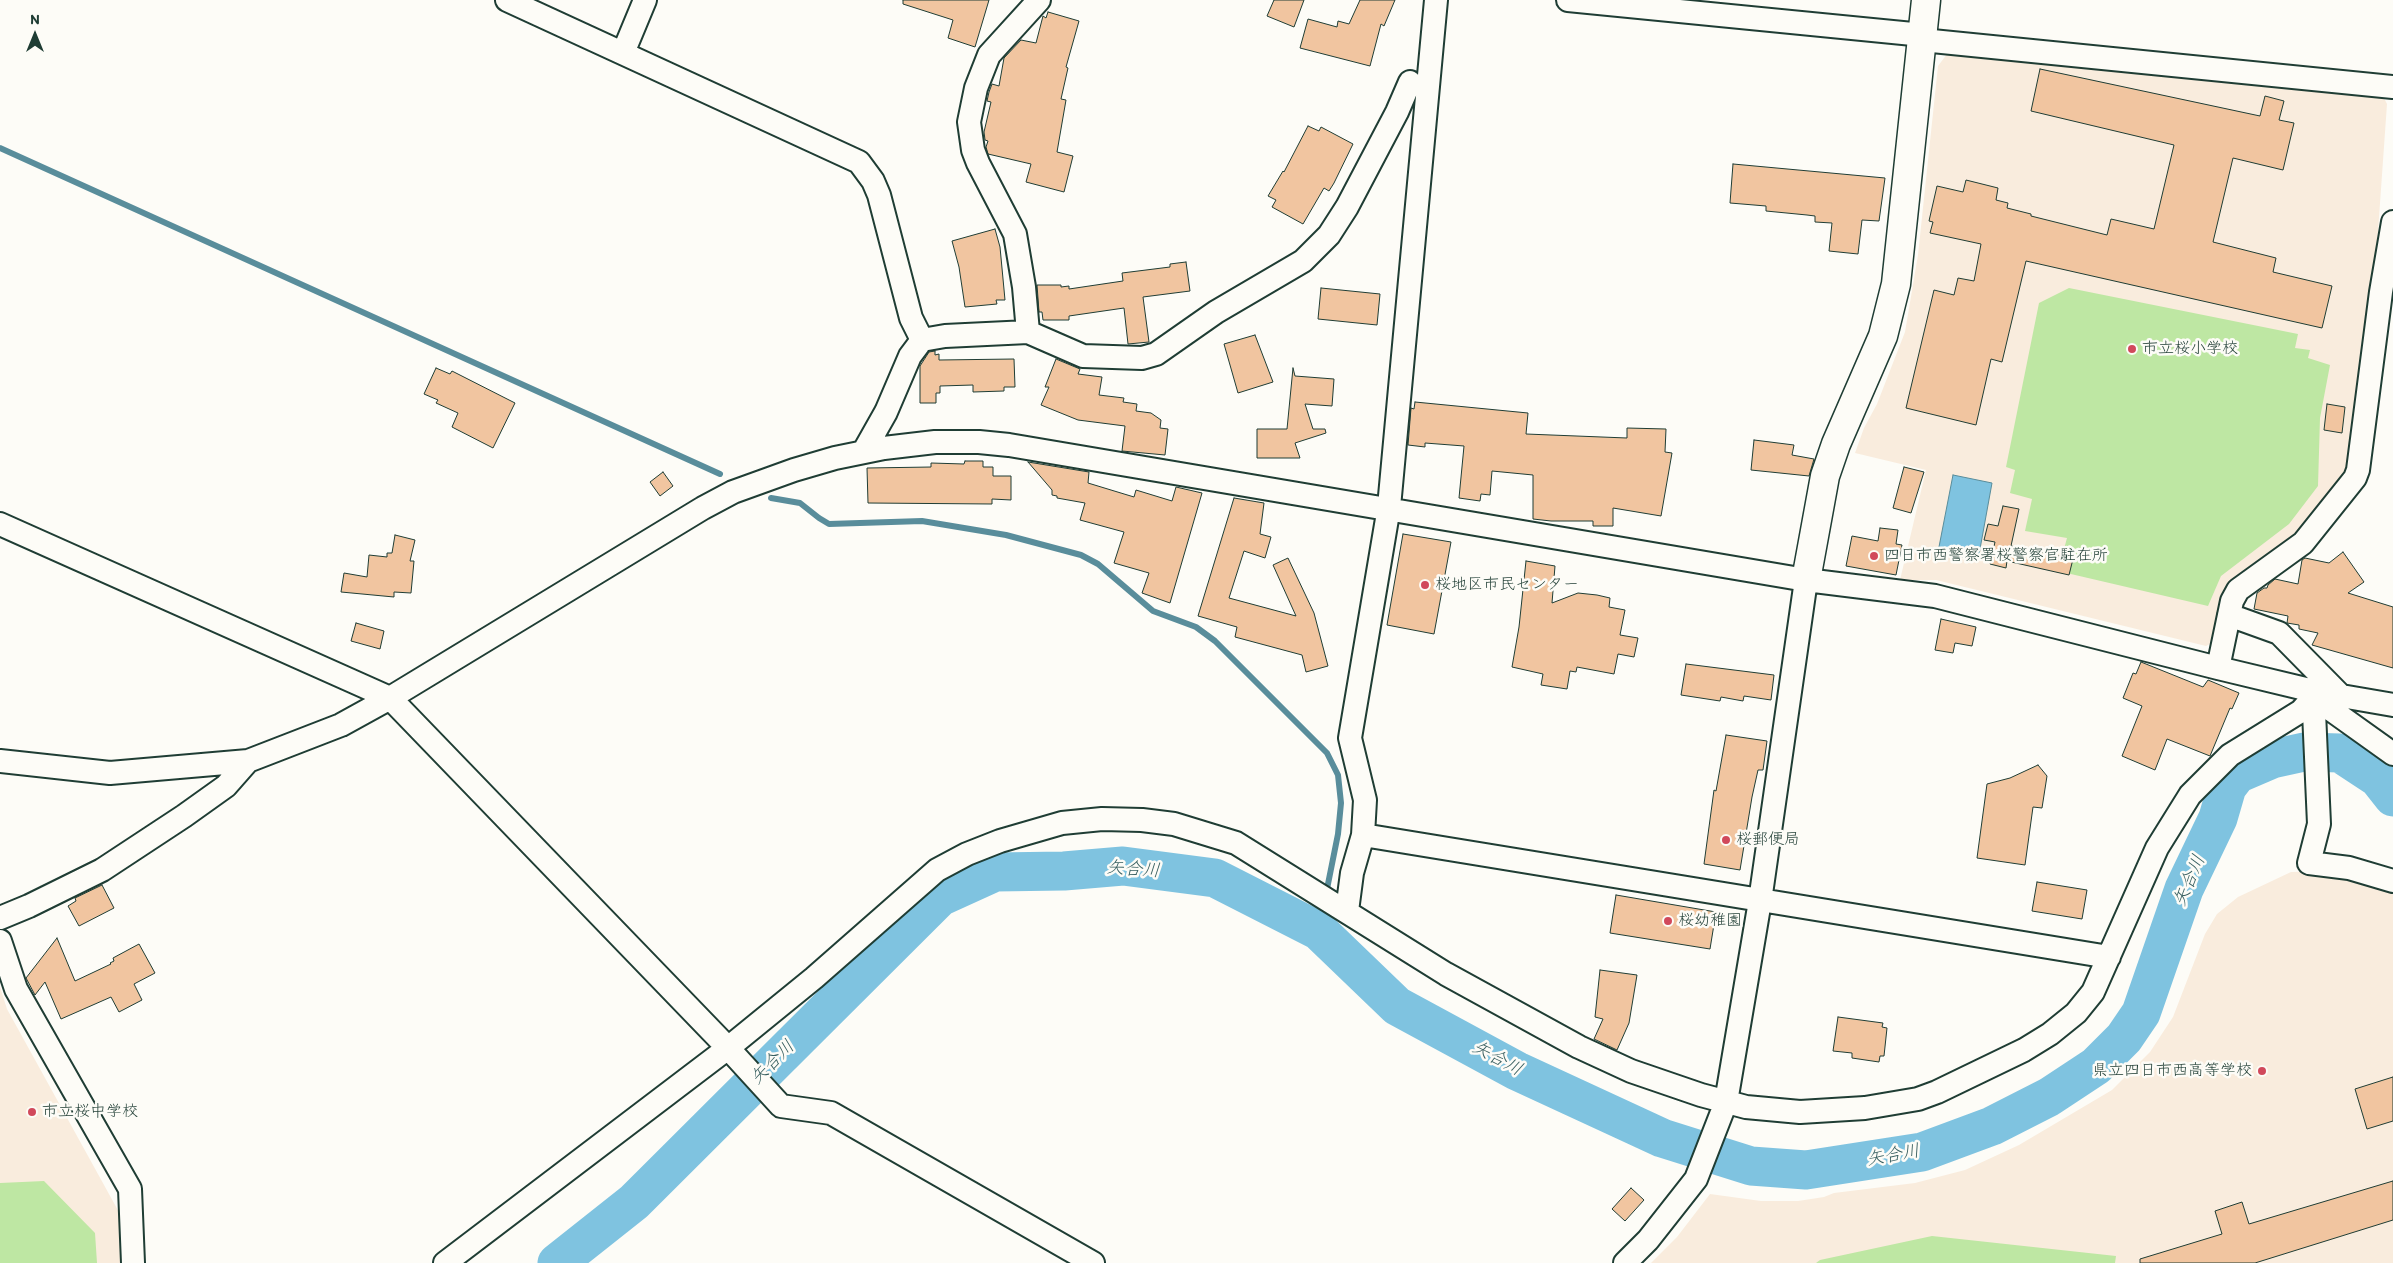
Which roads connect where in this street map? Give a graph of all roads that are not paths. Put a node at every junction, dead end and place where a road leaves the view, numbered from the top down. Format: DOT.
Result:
graph roads {
  1 [pos="507,0"];
  2 [pos="644,0"];
  3 [pos="1039,0"];
  4 [pos="1436,0"];
  5 [pos="1568,0"];
  6 [pos="1926,0"];
  7 [pos="1923,37"];
  8 [pos="623,53"];
  9 [pos="1410,82"];
  10 [pos="2393,87"];
  11 [pos="2393,222"];
  12 [pos="1028,332"];
  13 [pos="922,340"];
  14 [pos="864,451"];
  15 [pos="1389,507"];
  16 [pos="0,524"];
  17 [pos="1806,580"];
  18 [pos="2229,615"];
  19 [pos="2218,668"];
  20 [pos="2341,696"];
  21 [pos="390,698"];
  22 [pos="2316,702"];
  23 [pos="2393,705"];
  24 [pos="2393,754"];
  25 [pos="0,761"];
  26 [pos="248,762"];
  27 [pos="1363,835"];
  28 [pos="2393,881"];
  29 [pos="1760,901"];
  30 [pos="1343,909"];
  31 [pos="0,918"];
  32 [pos="0,941"];
  33 [pos="2109,957"];
  34 [pos="732,1053"];
  35 [pos="1726,1102"];
  36 [pos="133,1263"];
  37 [pos="445,1263"];
  38 [pos="1094,1263"];
  39 [pos="1625,1263"];
  1 -- 8 [label="street"];
  2 -- 8 [label="street"];
  3 -- 12 [label="street"];
  4 -- 15 [label="street"];
  5 -- 7 [label="street"];
  6 -- 7 [label="street"];
  7 -- 10 [label="street"];
  7 -- 17 [label="street"];
  8 -- 13 [label="street"];
  9 -- 12 [label="street"];
  11 -- 18 [label="street"];
  12 -- 13 [label="street"];
  13 -- 14 [label="street"];
  14 -- 15 [label="street"];
  14 -- 21 [label="street"];
  15 -- 17 [label="street"];
  15 -- 27 [label="street"];
  16 -- 21 [label="street"];
  17 -- 19 [label="street"];
  17 -- 29 [label="street"];
  18 -- 19 [label="street"];
  18 -- 20 [label="street"];
  19 -- 22 [label="street"];
  20 -- 22 [label="street"];
  20 -- 23 [label="street"];
  21 -- 26 [label="street"];
  21 -- 34 [label="street"];
  22 -- 24 [label="street"];
  22 -- 28 [label="street"];
  22 -- 33 [label="street"];
  25 -- 26 [label="street"];
  26 -- 31 [label="street"];
  27 -- 29 [label="street"];
  27 -- 30 [label="street"];
  29 -- 33 [label="street"];
  29 -- 35 [label="street"];
  30 -- 34 [label="street"];
  30 -- 35 [label="street"];
  32 -- 36 [label="street"];
  33 -- 35 [label="street"];
  34 -- 37 [label="street"];
  34 -- 38 [label="street"];
  35 -- 39 [label="street"];
}
